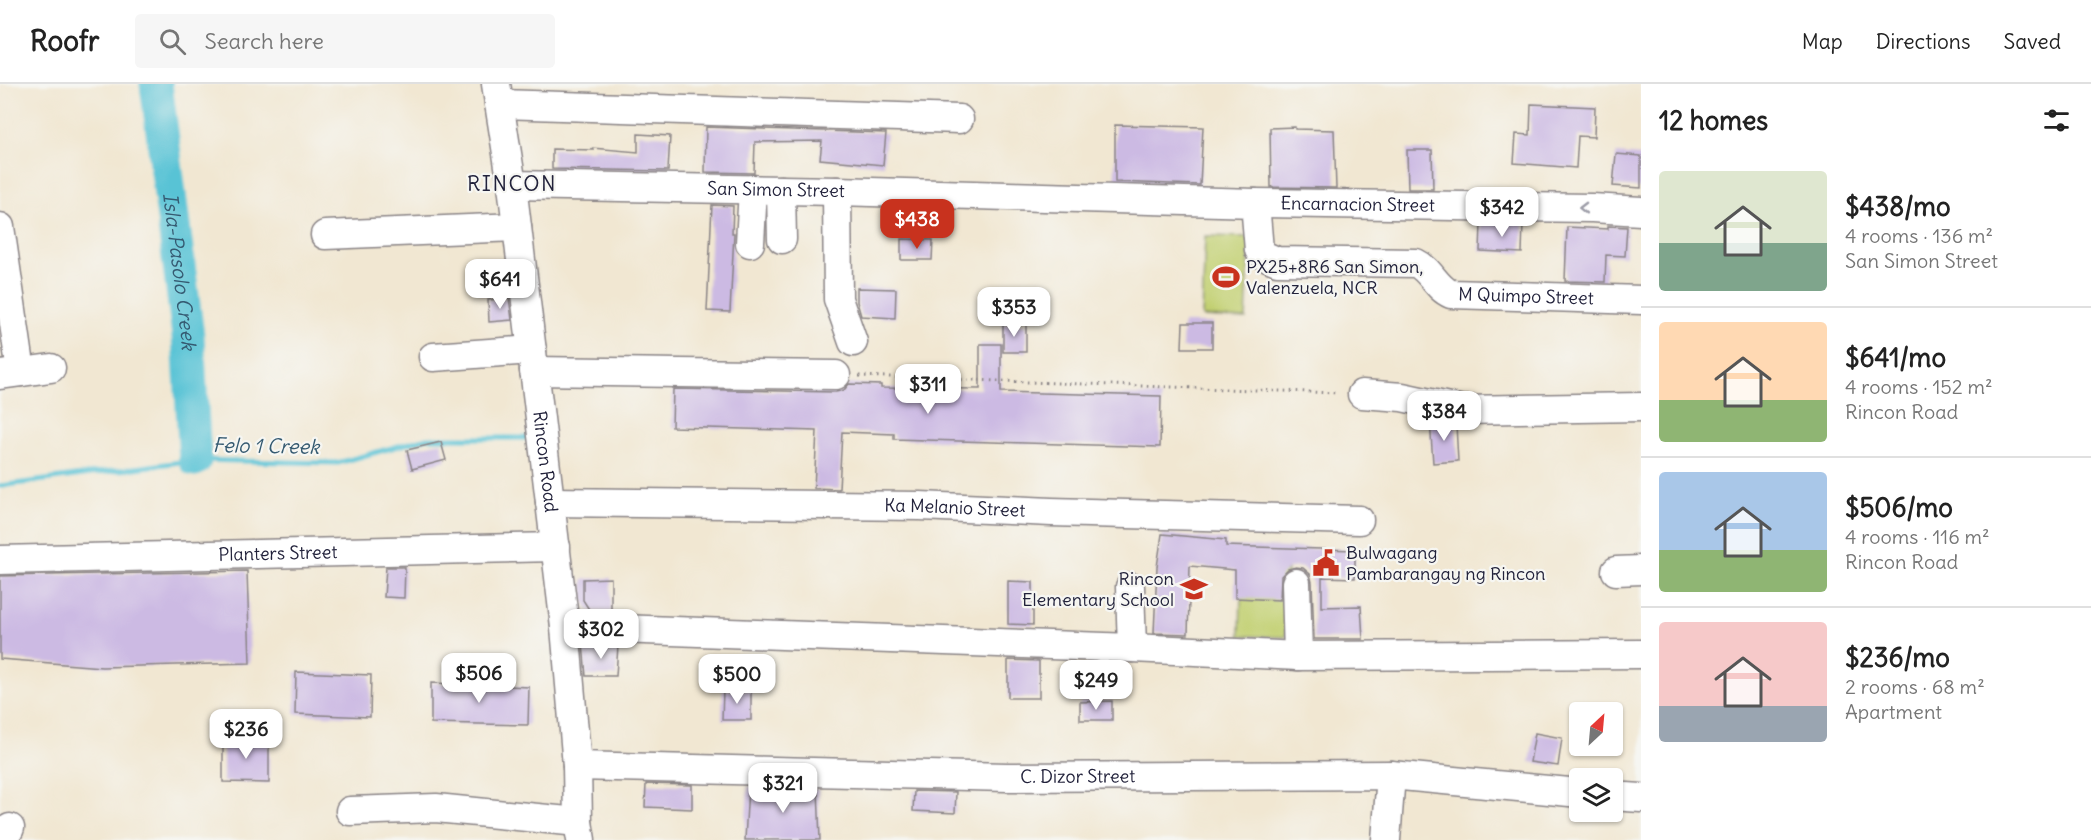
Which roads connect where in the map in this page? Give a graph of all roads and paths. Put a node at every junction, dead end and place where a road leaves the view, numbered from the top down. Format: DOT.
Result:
graph roads {
  1 [pos="497,94"];
  2 [pos="959,118"];
  3 [pos="512,185"];
  4 [pos="767,190"];
  5 [pos="837,191"];
  6 [pos="1255,203"];
  7 [pos="1641,211"];
  8 [pos="0,227"];
  9 [pos="517,227"];
  10 [pos="325,235"];
  11 [pos="782,239"];
  12 [pos="750,243"];
  13 [pos="1641,300"];
  14 [pos="853,342"];
  15 [pos="433,357"];
  16 [pos="533,361"];
  17 [pos="51,368"];
  18 [pos="10,373"];
  19 [pos="836,375"];
  20 [pos="1362,394"];
  21 [pos="1641,407"];
  22 [pos="550,502"];
  23 [pos="1359,520"];
  24 [pos="556,548"];
  25 [pos="0,560"];
  26 [pos="1296,583"];
  27 [pos="1130,587"];
  28 [pos="565,627"];
  29 [pos="1132,648"];
  30 [pos="1641,654"];
  31 [pos="1298,656"];
  32 [pos="577,766"];
  33 [pos="1390,775"];
  34 [pos="1569,792"];
  35 [pos="1623,797"];
  36 [pos="1641,798"];
  37 [pos="350,811"];
  38 [pos="580,831"];
  39 [pos="1386,840"];
  1 -- 2 [label="street"];
  1 -- 3 [label="street, Rincon Road"];
  3 -- 4 [label="street, San Simon Street"];
  3 -- 9 [label="street, Rincon Road"];
  4 -- 5 [label="street, San Simon Street"];
  4 -- 11 [label="street"];
  4 -- 12 [label="street"];
  5 -- 6 [label="street, San Simon Street"];
  5 -- 14 [label="street"];
  7 -- 6 [label="street, Encarnacion Street, one-way"];
  6 -- 13 [label="street, M Quimpo Street"];
  8 -- 18 [label="street"];
  9 -- 10 [label="street"];
  9 -- 16 [label="street, Rincon Road"];
  15 -- 16 [label="street"];
  16 -- 19 [label="street"];
  16 -- 22 [label="street, Rincon Road"];
  17 -- 18 [label="street"];
  19 -- 20 [label="path"];
  20 -- 21 [label="street"];
  22 -- 23 [label="street, Ka Melanio Street"];
  22 -- 24 [label="street, Rincon Road"];
  24 -- 25 [label="street, Planters Street"];
  24 -- 28 [label="street, Rincon Road"];
  26 -- 31 [label="street"];
  27 -- 29 [label="street"];
  28 -- 29 [label="street"];
  28 -- 32 [label="street, Rincon Road"];
  29 -- 31 [label="street"];
  30 -- 31 [label="street"];
  32 -- 33 [label="street, C. Dizor Street"];
  32 -- 38 [label="street, Rincon Road"];
  33 -- 34 [label="street, C. Dizor Street"];
  33 -- 39 [label="street"];
  35 -- 36 [label="street"];
  37 -- 38 [label="street"];
}
